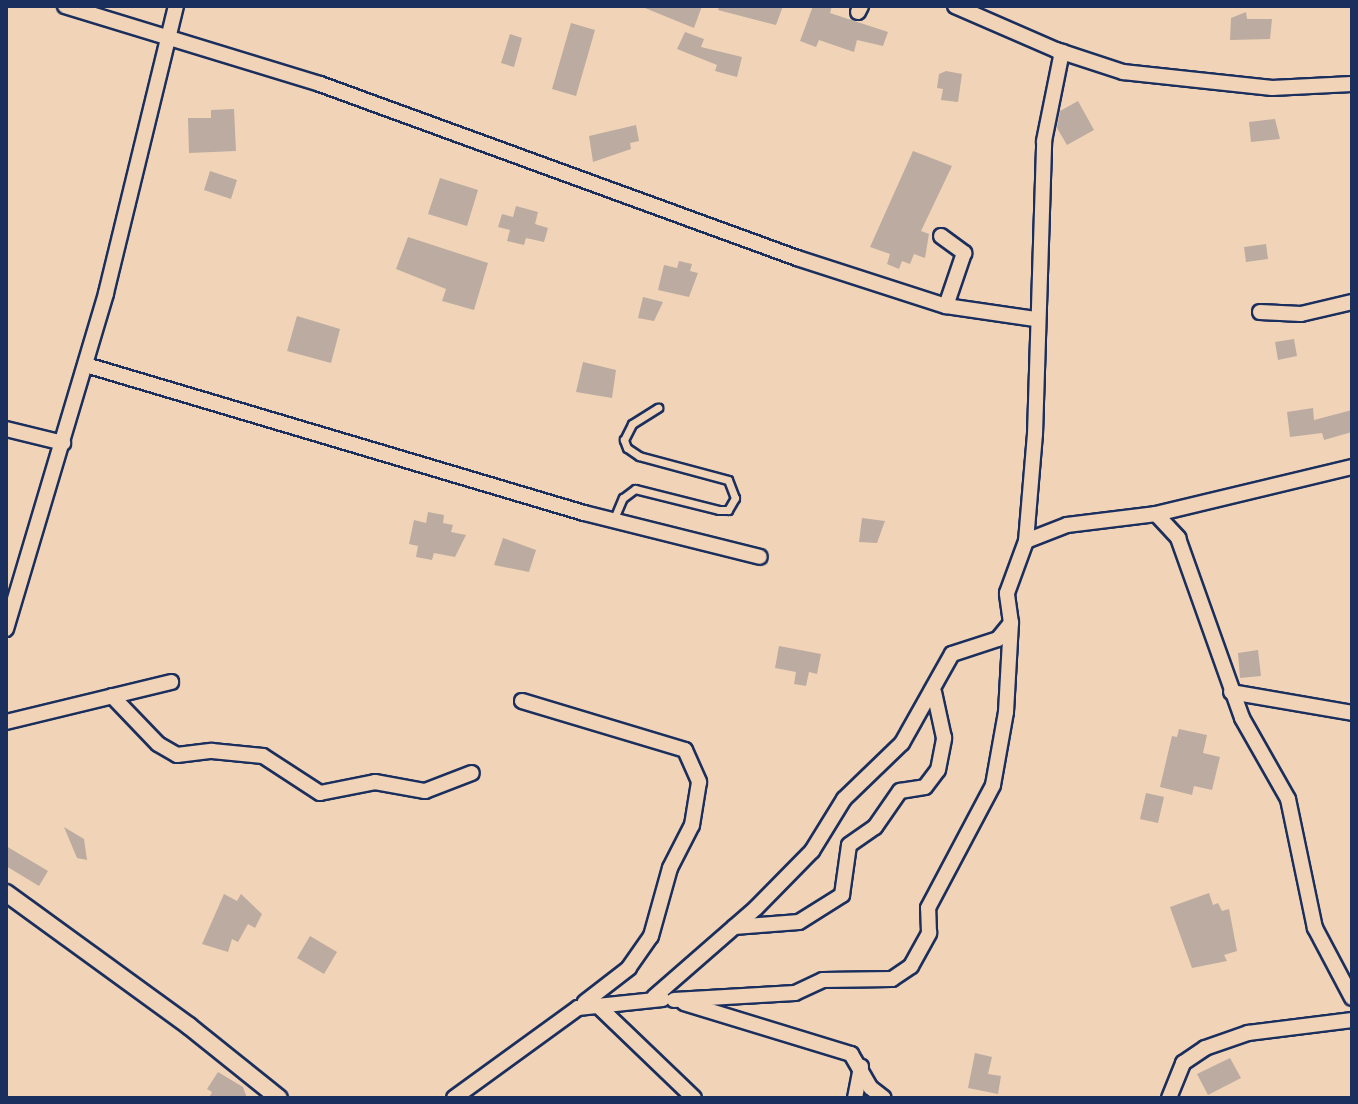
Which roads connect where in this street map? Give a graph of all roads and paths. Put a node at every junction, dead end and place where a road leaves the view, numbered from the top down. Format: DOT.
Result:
graph roads {
  1 [pos="65,6"];
  2 [pos="176,6"];
  3 [pos="955,6"];
  4 [pos="169,36"];
  5 [pos="1062,52"];
  6 [pos="1351,86"];
  7 [pos="941,236"];
  8 [pos="1352,302"];
  9 [pos="946,306"];
  10 [pos="1260,312"];
  11 [pos="1035,319"];
  12 [pos="86,365"];
  13 [pos="658,408"];
  14 [pos="6,429"];
  15 [pos="63,443"];
  16 [pos="1352,467"];
  17 [pos="1156,514"];
  18 [pos="613,521"];
  19 [pos="1026,541"];
  20 [pos="760,557"];
  21 [pos="1011,623"];
  22 [pos="6,629"];
  23 [pos="171,682"];
  24 [pos="934,692"];
  25 [pos="1231,692"];
  26 [pos="112,696"];
  27 [pos="522,701"];
  28 [pos="1352,713"];
  29 [pos="6,722"];
  30 [pos="472,773"];
  31 [pos="6,893"];
  32 [pos="733,927"];
  33 [pos="654,997"];
  34 [pos="1352,998"];
  35 [pos="674,1000"];
  36 [pos="595,1003"];
  37 [pos="578,1008"];
  38 [pos="1352,1020"];
  39 [pos="861,1066"];
  40 [pos="279,1098"];
  41 [pos="454,1098"];
  42 [pos="694,1098"];
  43 [pos="855,1098"];
  44 [pos="884,1098"];
  45 [pos="1169,1098"];
  1 -- 4 [label="street"];
  2 -- 4 [label="street"];
  3 -- 5 [label="street"];
  4 -- 9 [label="street"];
  4 -- 12 [label="street"];
  5 -- 6 [label="street"];
  5 -- 11 [label="street"];
  7 -- 9 [label="street"];
  8 -- 10 [label="street"];
  9 -- 11 [label="street"];
  11 -- 19 [label="street"];
  12 -- 15 [label="street"];
  12 -- 18 [label="street"];
  13 -- 18 [label="lane"];
  14 -- 15 [label="street"];
  15 -- 22 [label="street"];
  16 -- 17 [label="street"];
  17 -- 19 [label="street"];
  17 -- 25 [label="street"];
  18 -- 20 [label="street"];
  19 -- 21 [label="street"];
  21 -- 24 [label="street"];
  21 -- 35 [label="street"];
  23 -- 26 [label="street"];
  24 -- 32 [label="street"];
  24 -- 32 [label="street"];
  25 -- 28 [label="street"];
  25 -- 34 [label="street"];
  26 -- 29 [label="street"];
  26 -- 30 [label="street"];
  27 -- 37 [label="street"];
  31 -- 40 [label="street"];
  32 -- 33 [label="street"];
  33 -- 35 [label="street"];
  33 -- 36 [label="street"];
  35 -- 39 [label="street"];
  36 -- 37 [label="street"];
  36 -- 42 [label="street"];
  37 -- 41 [label="street"];
  38 -- 45 [label="street"];
  39 -- 43 [label="street"];
  39 -- 44 [label="street"];
}
